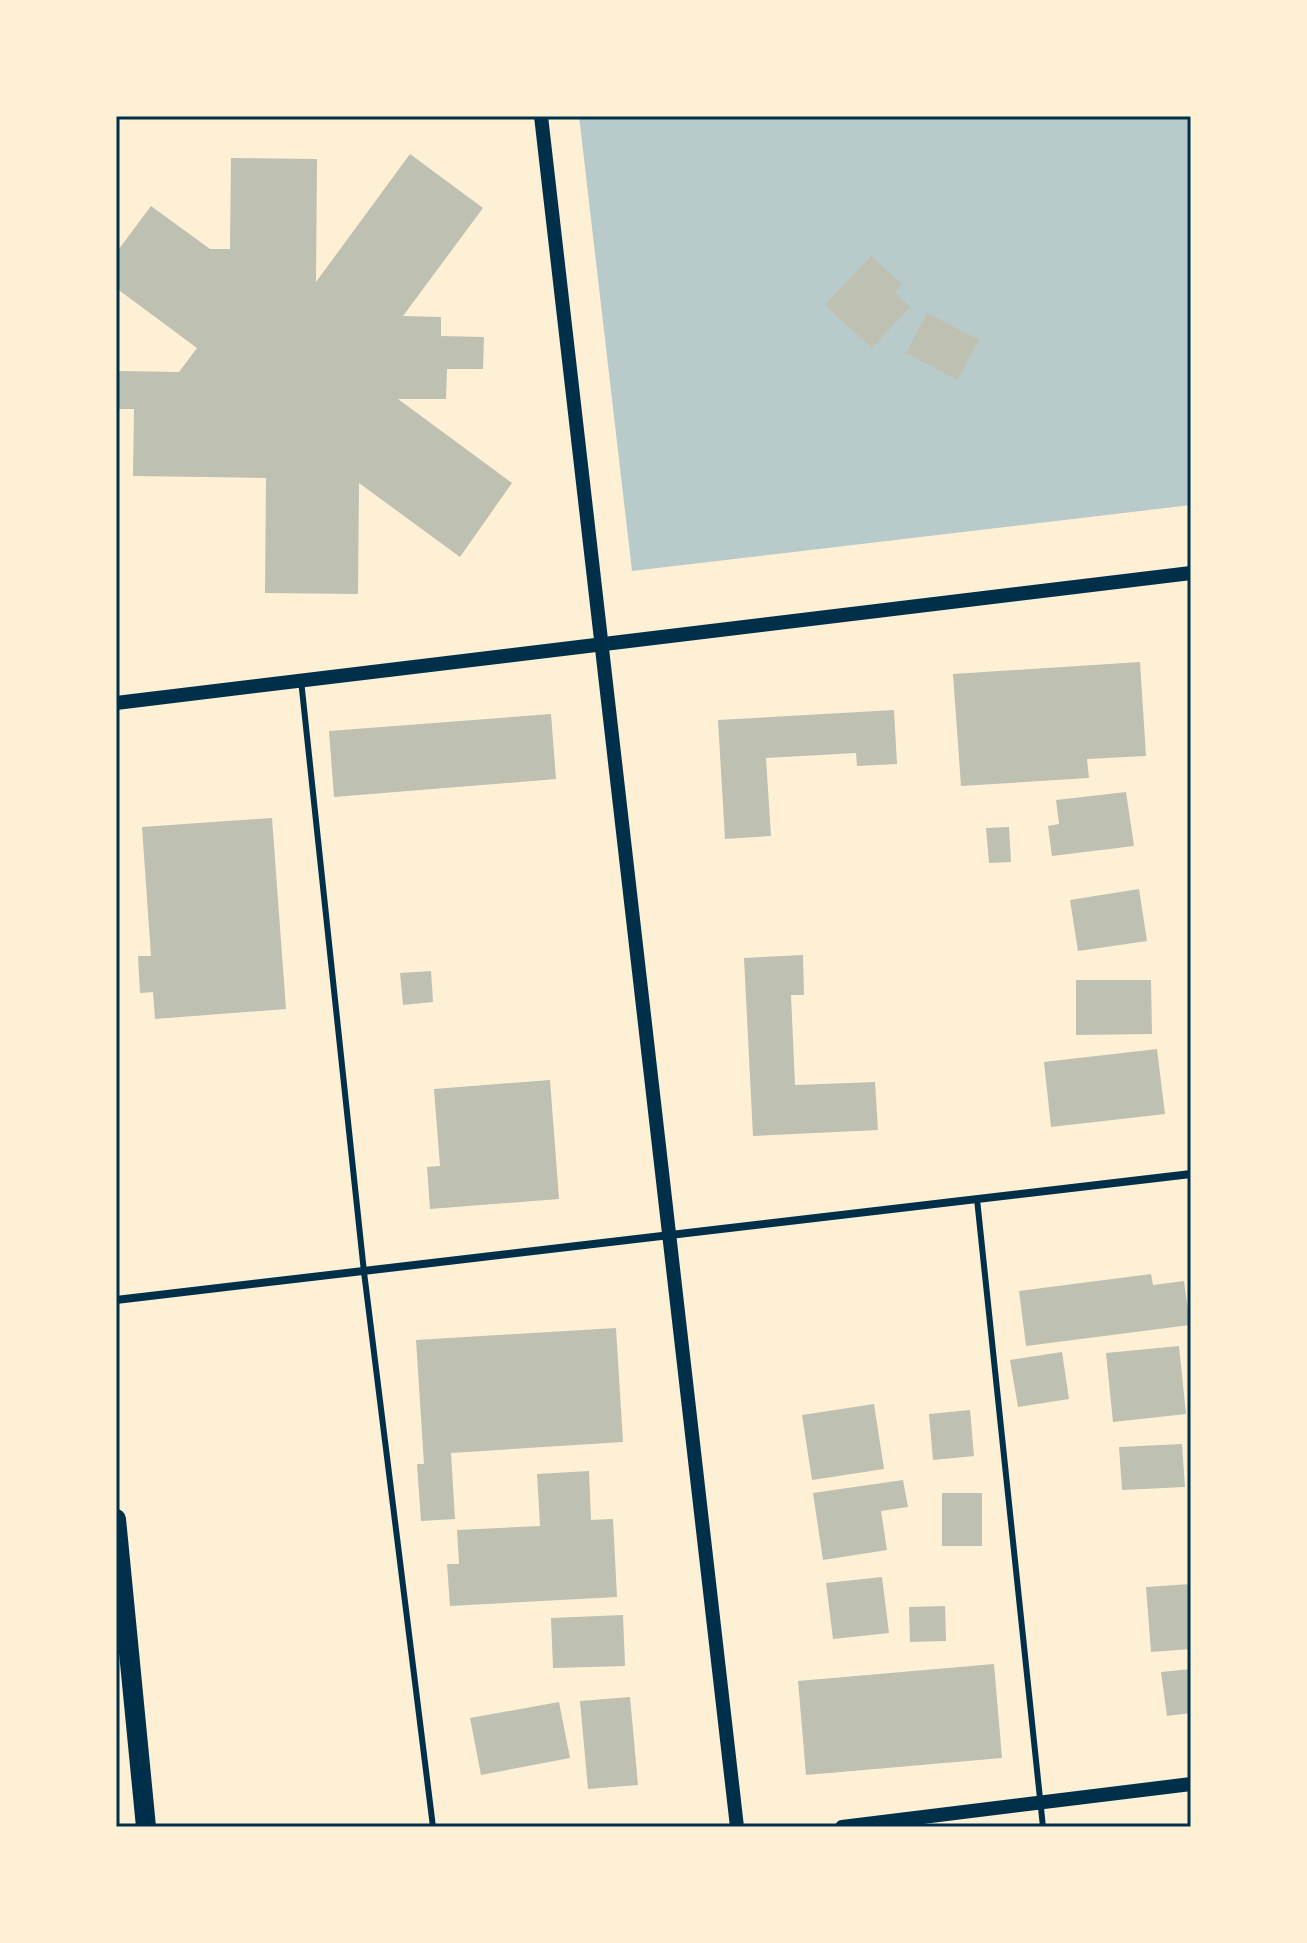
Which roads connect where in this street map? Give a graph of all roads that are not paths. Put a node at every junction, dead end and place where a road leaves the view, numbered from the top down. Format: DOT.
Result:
graph roads {
  1 [pos="541,116"];
  2 [pos="1191,573"];
  3 [pos="602,644"];
  4 [pos="301,680"];
  5 [pos="116,703"];
  6 [pos="1191,1174"];
  7 [pos="977,1199"];
  8 [pos="670,1236"];
  9 [pos="364,1272"];
  10 [pos="116,1300"];
  11 [pos="116,1519"];
  12 [pos="1191,1784"];
  13 [pos="1040,1802"];
  14 [pos="146,1827"];
  15 [pos="433,1827"];
  16 [pos="737,1827"];
  17 [pos="842,1827"];
  18 [pos="1043,1827"];
  1 -- 3 [label="street"];
  2 -- 3 [label="street"];
  3 -- 4 [label="street"];
  3 -- 8 [label="street"];
  4 -- 5 [label="street"];
  4 -- 9 [label="lane"];
  6 -- 7 [label="street"];
  7 -- 8 [label="street"];
  7 -- 13 [label="lane"];
  8 -- 9 [label="street"];
  8 -- 16 [label="street"];
  9 -- 10 [label="street"];
  9 -- 15 [label="lane"];
  11 -- 14 [label="main road"];
  12 -- 13 [label="street"];
  13 -- 17 [label="street"];
  13 -- 18 [label="lane"];
}
